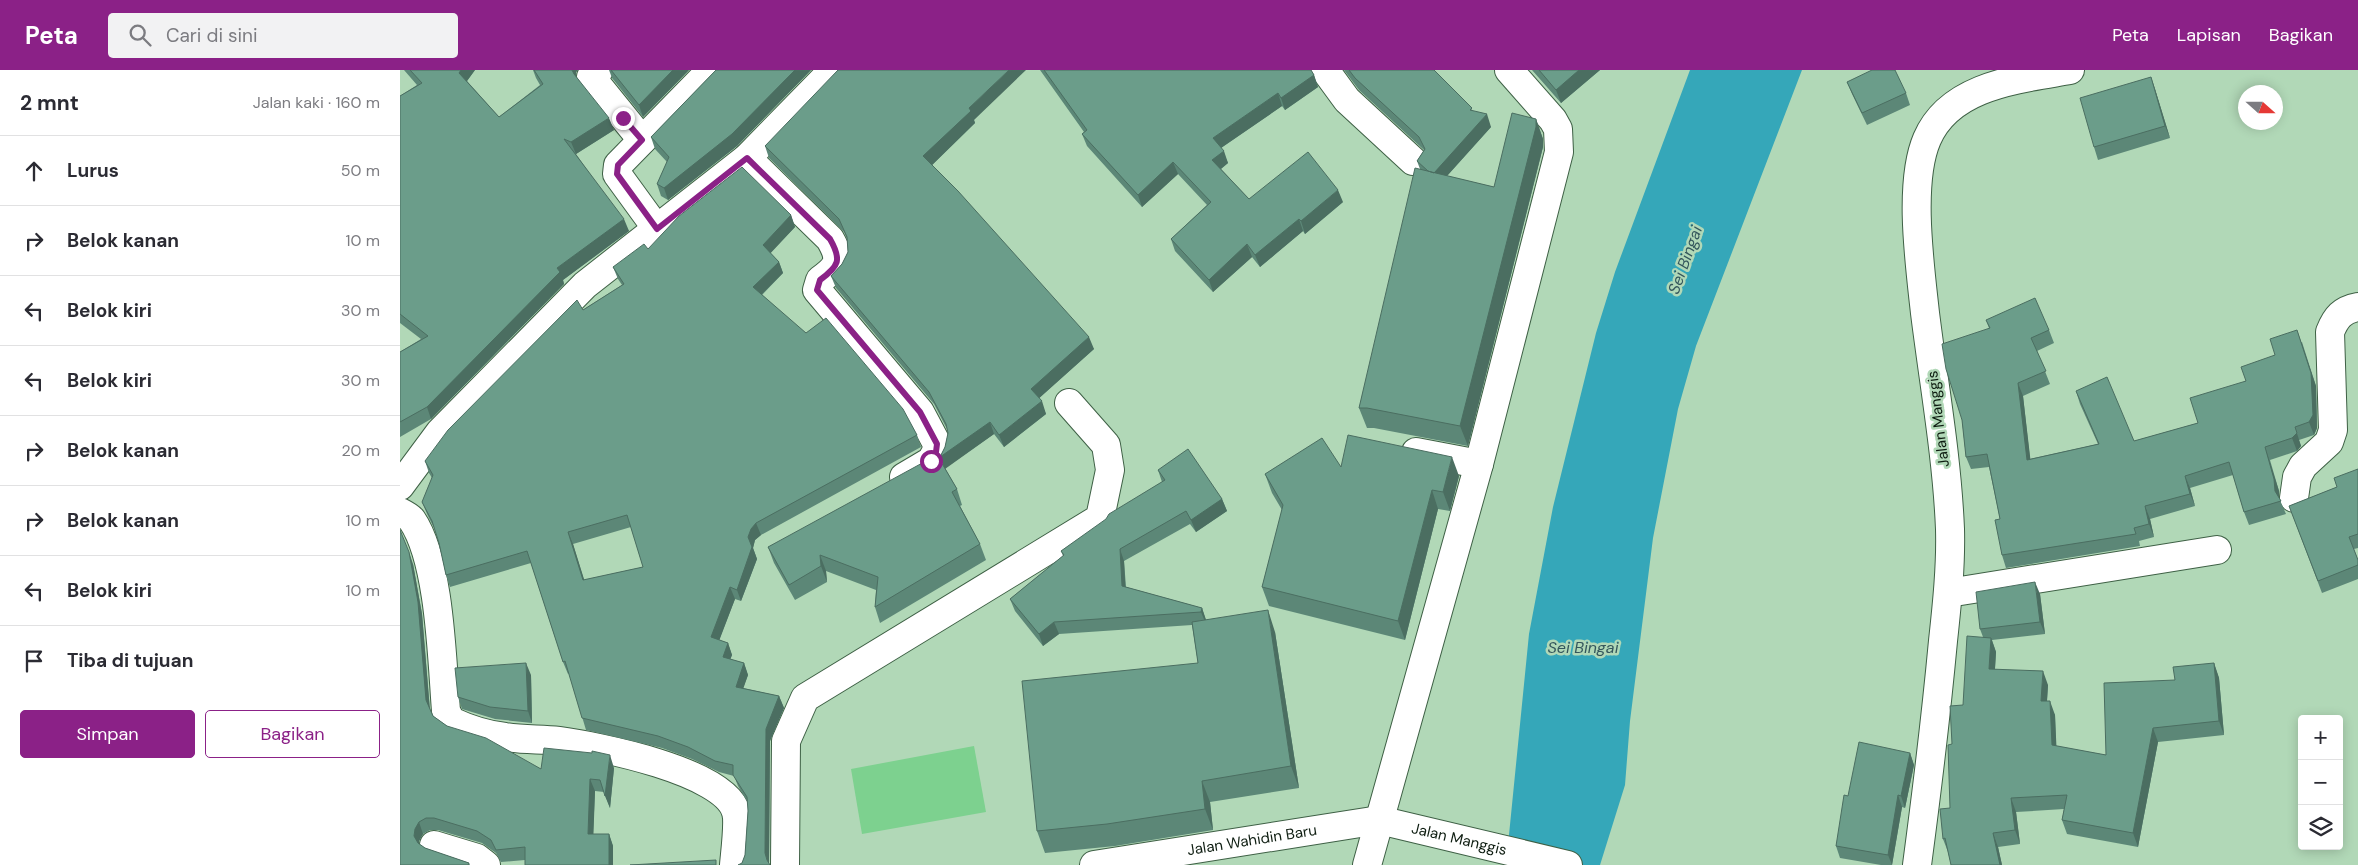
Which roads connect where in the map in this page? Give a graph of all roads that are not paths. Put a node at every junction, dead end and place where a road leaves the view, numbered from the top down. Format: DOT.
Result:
graph roads {
  1 [pos="599,70"];
  2 [pos="711,70"];
  3 [pos="1325,70"];
  4 [pos="1509,70"];
  5 [pos="2070,70"];
  6 [pos="824,73"];
  7 [pos="2019,75"];
  8 [pos="642,140"];
  9 [pos="747,158"];
  10 [pos="1412,162"];
  11 [pos="657,229"];
  12 [pos="2358,307"];
  13 [pos="1068,403"];
  14 [pos="1391,446"];
  15 [pos="1479,464"];
  16 [pos="400,486"];
  17 [pos="881,489"];
  18 [pos="2294,498"];
  19 [pos="400,512"];
  20 [pos="2217,550"];
  21 [pos="1948,593"];
  22 [pos="1379,820"];
  23 [pos="434,845"];
  24 [pos="486,865"];
  25 [pos="734,865"];
  26 [pos="785,865"];
  27 [pos="1094,865"];
  28 [pos="1367,865"];
  29 [pos="1568,865"];
  30 [pos="1917,865"];
  1 -- 8 [label="street"];
  2 -- 8 [label="street"];
  3 -- 10 [label="street"];
  4 -- 15 [label="street"];
  5 -- 7 [label="street, Jalan Manggis"];
  6 -- 9 [label="street"];
  7 -- 21 [label="street, Jalan Manggis"];
  8 -- 11 [label="street"];
  9 -- 11 [label="street"];
  9 -- 17 [label="street"];
  11 -- 16 [label="street"];
  12 -- 18 [label="street"];
  13 -- 26 [label="street"];
  14 -- 15 [label="street"];
  15 -- 22 [label="street"];
  19 -- 25 [label="street"];
  20 -- 21 [label="street"];
  21 -- 30 [label="street, Jalan Manggis"];
  22 -- 27 [label="street, Jalan Wahidin Baru"];
  22 -- 28 [label="street"];
  22 -- 29 [label="street, Jalan Manggis"];
  23 -- 24 [label="street"];
}
